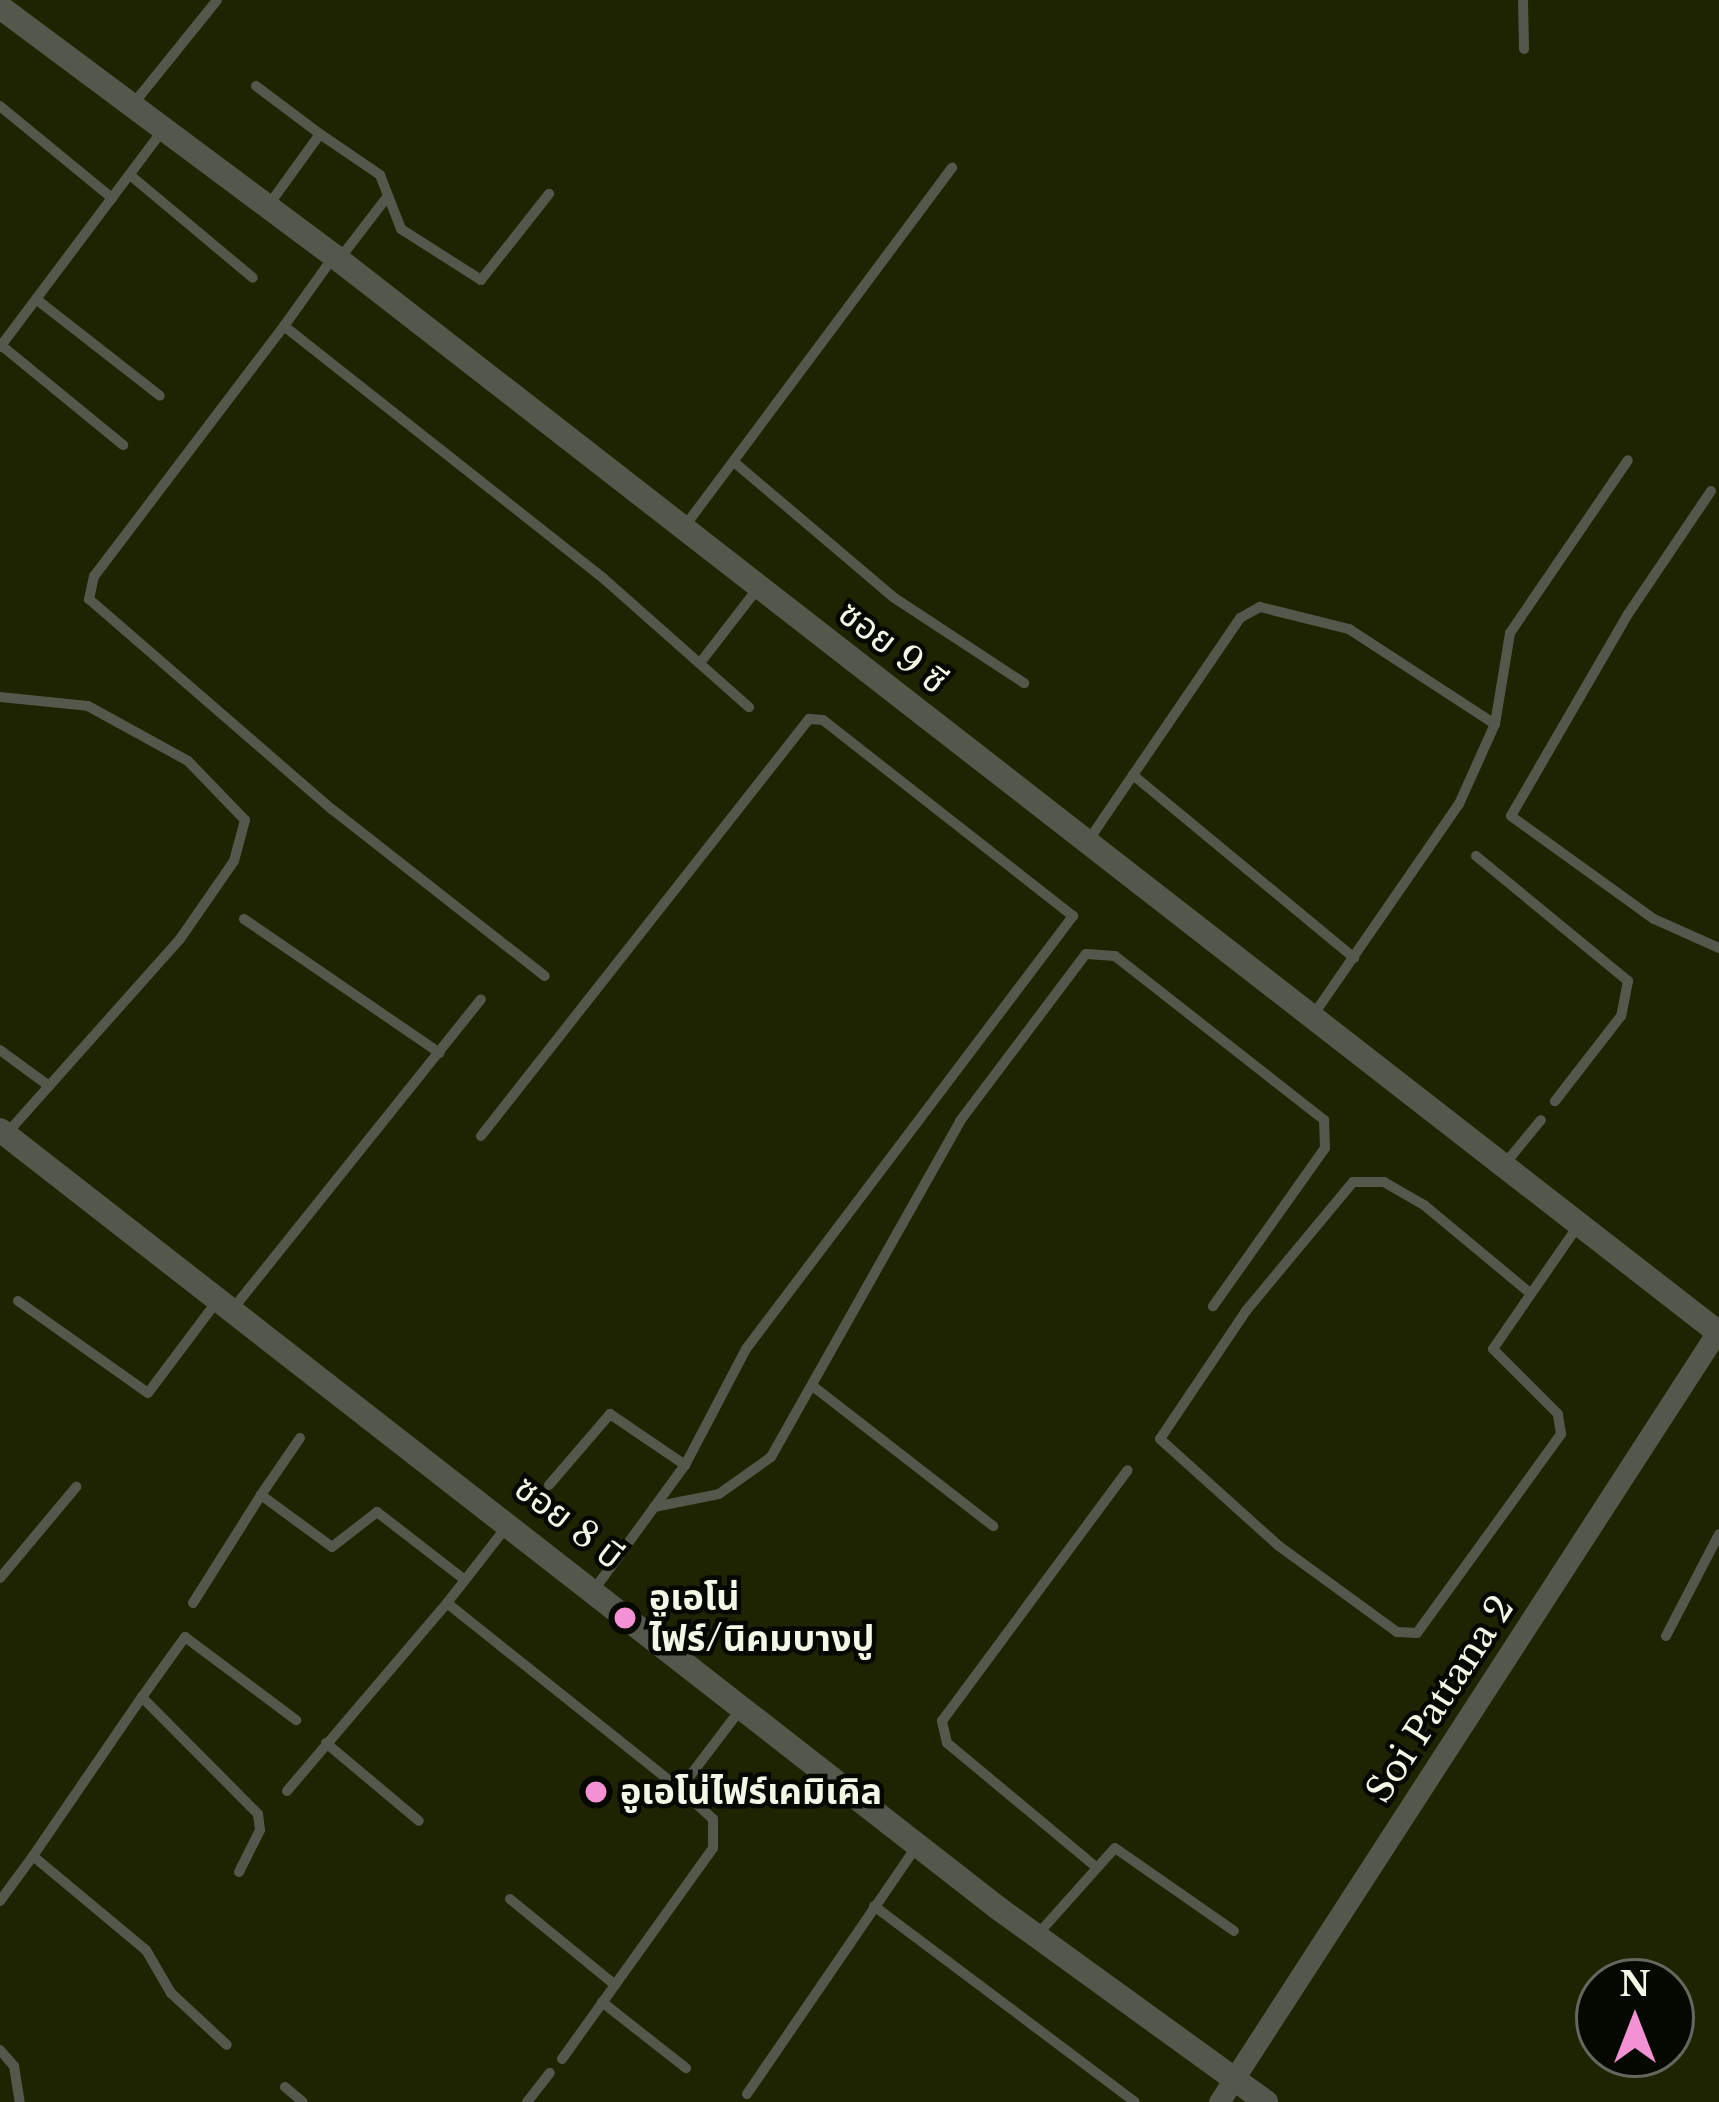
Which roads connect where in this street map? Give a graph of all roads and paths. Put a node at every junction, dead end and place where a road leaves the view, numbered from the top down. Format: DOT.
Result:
graph roads {
  1 [pos="217,0"];
  2 [pos="1522,0"];
  3 [pos="0,8"];
  4 [pos="1524,49"];
  5 [pos="256,86"];
  6 [pos="134,103"];
  7 [pos="0,106"];
  8 [pos="164,128"];
  9 [pos="320,134"];
  10 [pos="952,168"];
  11 [pos="130,175"];
  12 [pos="549,194"];
  13 [pos="387,197"];
  14 [pos="112,198"];
  15 [pos="268,206"];
  16 [pos="337,258"];
  17 [pos="253,278"];
  18 [pos="36,299"];
  19 [pos="284,326"];
  20 [pos="1,346"];
  21 [pos="160,396"];
  22 [pos="123,445"];
  23 [pos="1628,460"];
  24 [pos="734,462"];
  25 [pos="1712,491"];
  26 [pos="683,529"];
  27 [pos="758,588"];
  28 [pos="700,663"];
  29 [pos="1024,683"];
  30 [pos="0,697"];
  31 [pos="749,707"];
  32 [pos="1495,724"];
  33 [pos="1133,775"];
  34 [pos="1086,844"];
  35 [pos="1476,856"];
  36 [pos="244,919"];
  37 [pos="1719,948"];
  38 [pos="1354,958"];
  39 [pos="545,976"];
  40 [pos="481,999"];
  41 [pos="1312,1017"];
  42 [pos="0,1050"];
  43 [pos="440,1053"];
  44 [pos="49,1087"];
  45 [pos="1555,1102"];
  46 [pos="1541,1120"];
  47 [pos="3,1132"];
  48 [pos="481,1136"];
  49 [pos="1502,1168"];
  50 [pos="1579,1226"];
  51 [pos="1530,1293"];
  52 [pos="18,1301"];
  53 [pos="225,1304"];
  54 [pos="1213,1306"];
  55 [pos="1718,1332"];
  56 [pos="814,1387"];
  57 [pos="300,1438"];
  58 [pos="686,1465"];
  59 [pos="1128,1470"];
  60 [pos="549,1485"];
  61 [pos="76,1486"];
  62 [pos="261,1495"];
  63 [pos="654,1507"];
  64 [pos="511,1522"];
  65 [pos="993,1526"];
  66 [pos="1719,1534"];
  67 [pos="0,1578"];
  68 [pos="465,1580"];
  69 [pos="596,1587"];
  70 [pos="193,1603"];
  71 [pos="447,1603"];
  72 [pos="1666,1636"];
  73 [pos="142,1697"];
  74 [pos="742,1707"];
  75 [pos="296,1720"];
  76 [pos="326,1743"];
  77 [pos="680,1789"];
  78 [pos="287,1791"];
  79 [pos="419,1821"];
  80 [pos="918,1844"];
  81 [pos="33,1856"];
  82 [pos="1096,1867"];
  83 [pos="239,1872"];
  84 [pos="509,1899"];
  85 [pos="0,1901"];
  86 [pos="874,1906"];
  87 [pos="1234,1931"];
  88 [pos="1036,1936"];
  89 [pos="615,1985"];
  90 [pos="602,2002"];
  91 [pos="227,2045"];
  92 [pos="0,2050"];
  93 [pos="562,2059"];
  94 [pos="686,2068"];
  95 [pos="550,2073"];
  96 [pos="285,2087"];
  97 [pos="1225,2093"];
  98 [pos="747,2094"];
  99 [pos="20,2102"];
  100 [pos="303,2102"];
  101 [pos="527,2102"];
  102 [pos="1135,2102"];
  103 [pos="1266,2102"];
  1 -- 6 [label="lane"];
  2 -- 4 [label="lane"];
  3 -- 6 [label="street, ซอย 9 ซี"];
  5 -- 9 [label="lane"];
  6 -- 8 [label="street, ซอย 9 ซี"];
  7 -- 14 [label="lane"];
  8 -- 11 [label="lane"];
  8 -- 15 [label="street, ซอย 9 ซี"];
  9 -- 13 [label="lane"];
  9 -- 15 [label="lane"];
  10 -- 24 [label="lane"];
  11 -- 14 [label="lane"];
  11 -- 17 [label="lane"];
  12 -- 13 [label="lane"];
  13 -- 16 [label="lane"];
  14 -- 18 [label="lane"];
  15 -- 16 [label="street, ซอย 9 ซี"];
  16 -- 19 [label="lane"];
  16 -- 26 [label="street, ซอย 9 ซี"];
  18 -- 20 [label="lane"];
  18 -- 21 [label="lane"];
  19 -- 28 [label="lane"];
  19 -- 39 [label="lane"];
  20 -- 22 [label="lane"];
  23 -- 32 [label="lane"];
  24 -- 26 [label="lane"];
  24 -- 29 [label="lane"];
  25 -- 37 [label="lane"];
  26 -- 27 [label="street, ซอย 9 ซี"];
  27 -- 28 [label="lane"];
  27 -- 34 [label="street, ซอย 9 ซี"];
  28 -- 31 [label="lane"];
  30 -- 44 [label="lane"];
  32 -- 33 [label="lane"];
  32 -- 38 [label="lane"];
  33 -- 34 [label="lane"];
  33 -- 38 [label="lane"];
  34 -- 41 [label="street, ซอย 9 ซี"];
  35 -- 45 [label="lane"];
  36 -- 43 [label="lane"];
  38 -- 41 [label="lane"];
  40 -- 43 [label="lane"];
  41 -- 49 [label="street, ซอย 9 ซี"];
  42 -- 44 [label="lane"];
  43 -- 53 [label="lane"];
  44 -- 47 [label="lane"];
  46 -- 49 [label="lane"];
  47 -- 53 [label="street, ซอย 8 บี"];
  48 -- 58 [label="lane"];
  49 -- 50 [label="street, ซอย 9 ซี"];
  50 -- 51 [label="lane"];
  50 -- 55 [label="street, ซอย 9 ซี"];
  51 -- 51 [label="lane"];
  52 -- 53 [label="lane"];
  53 -- 64 [label="street, ซอย 8 บี"];
  54 -- 56 [label="lane"];
  55 -- 97 [label="street, Soi Pattana 2"];
  56 -- 63 [label="lane"];
  56 -- 65 [label="lane"];
  57 -- 62 [label="lane"];
  58 -- 60 [label="lane"];
  58 -- 63 [label="lane"];
  59 -- 82 [label="lane"];
  61 -- 67 [label="lane"];
  62 -- 68 [label="lane"];
  62 -- 70 [label="lane"];
  63 -- 69 [label="lane"];
  64 -- 68 [label="lane"];
  64 -- 69 [label="street, ซอย 8 บี"];
  66 -- 72 [label="lane"];
  68 -- 71 [label="lane"];
  69 -- 74 [label="street, ซอย 8 บี"];
  71 -- 76 [label="lane"];
  71 -- 77 [label="lane"];
  73 -- 75 [label="lane"];
  73 -- 81 [label="lane"];
  73 -- 83 [label="lane"];
  74 -- 77 [label="lane"];
  74 -- 80 [label="street, ซอย 8 บี"];
  76 -- 78 [label="lane"];
  76 -- 79 [label="lane"];
  77 -- 89 [label="lane"];
  80 -- 86 [label="lane"];
  80 -- 88 [label="street, ซอย 8 บี"];
  81 -- 85 [label="lane"];
  81 -- 91 [label="lane"];
  82 -- 87 [label="lane"];
  82 -- 88 [label="lane"];
  84 -- 89 [label="lane"];
  86 -- 98 [label="lane"];
  86 -- 102 [label="lane"];
  88 -- 97 [label="street, ซอย 8 บี"];
  89 -- 90 [label="lane"];
  90 -- 93 [label="lane"];
  90 -- 94 [label="lane"];
  92 -- 99 [label="lane"];
  95 -- 101 [label="lane"];
  96 -- 100 [label="lane"];
  97 -- 103 [label="street, ซอย 8 บี"];
}
